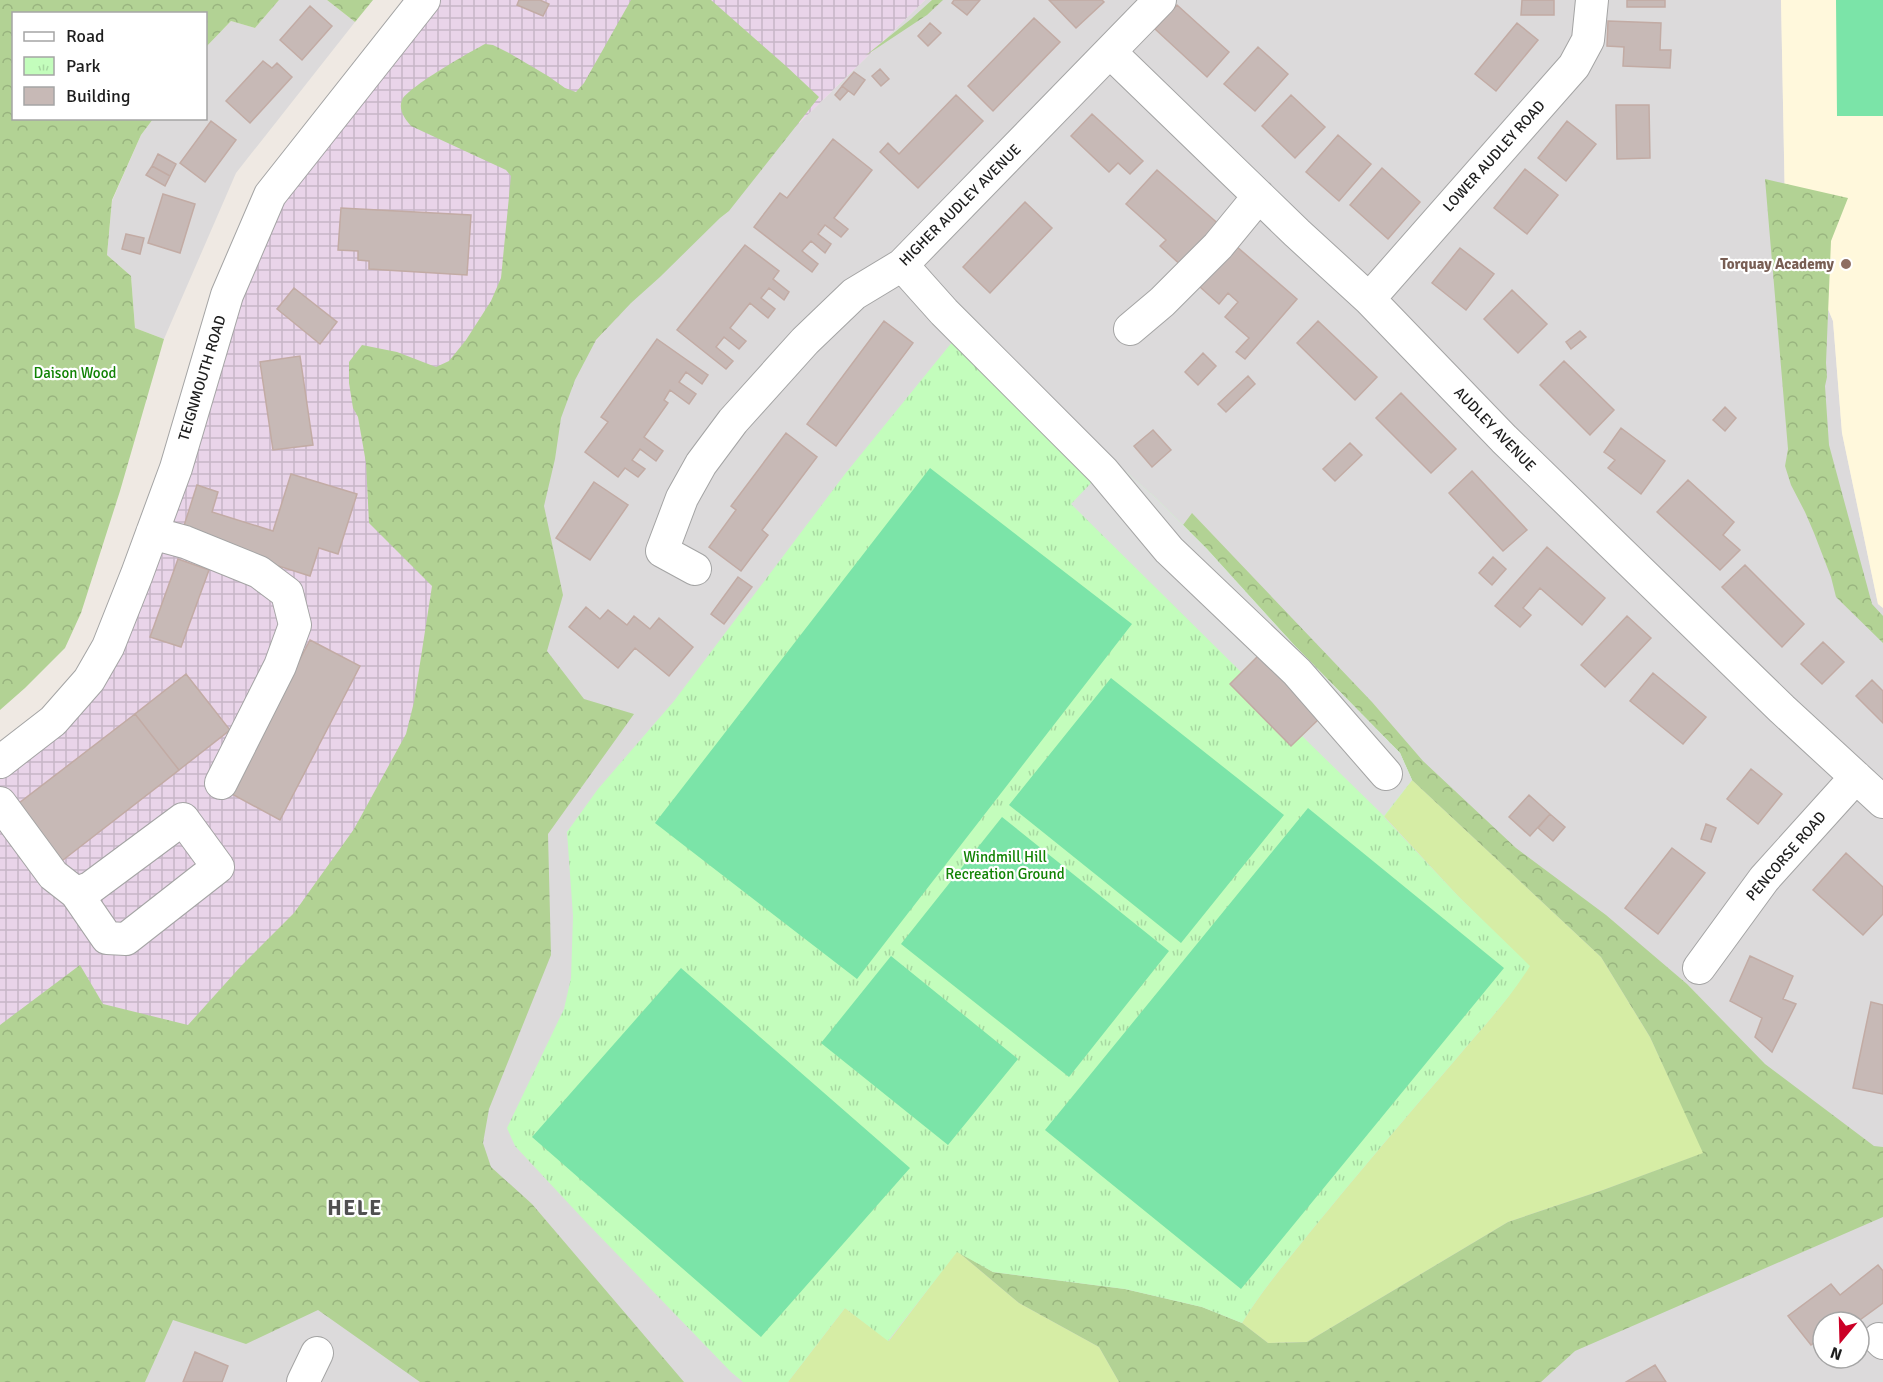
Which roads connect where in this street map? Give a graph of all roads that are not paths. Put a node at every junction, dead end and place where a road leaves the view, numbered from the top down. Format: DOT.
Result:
graph roads {
  1 [pos="424,0"];
  2 [pos="1160,0"];
  3 [pos="1592,0"];
  4 [pos="1111,53"];
  5 [pos="1259,196"];
  6 [pos="902,265"];
  7 [pos="1369,299"];
  8 [pos="1130,329"];
  9 [pos="152,533"];
  10 [pos="695,569"];
  11 [pos="0,762"];
  12 [pos="1386,774"];
  13 [pos="1856,777"];
  14 [pos="221,783"];
  15 [pos="1883,802"];
  16 [pos="0,803"];
  17 [pos="76,893"];
  18 [pos="1700,968"];
  19 [pos="317,1353"];
  20 [pos="303,1382"];
  1 -- 9 [label="street, TEIGNMOUTH ROAD"];
  2 -- 4 [label="street, HIGHER AUDLEY AVENUE"];
  3 -- 7 [label="street, LOWER AUDLEY ROAD"];
  4 -- 5 [label="street, AUDLEY AVENUE"];
  4 -- 6 [label="street, HIGHER AUDLEY AVENUE"];
  5 -- 7 [label="street, AUDLEY AVENUE"];
  5 -- 8 [label="street"];
  6 -- 10 [label="street, HIGHER AUDLEY AVENUE"];
  6 -- 12 [label="street"];
  7 -- 13 [label="street, AUDLEY AVENUE"];
  9 -- 11 [label="street, TEIGNMOUTH ROAD"];
  9 -- 14 [label="street"];
  13 -- 15 [label="street, AUDLEY AVENUE"];
  13 -- 18 [label="street, PENCORSE ROAD"];
  16 -- 17 [label="street"];
  19 -- 20 [label="street"];
}
